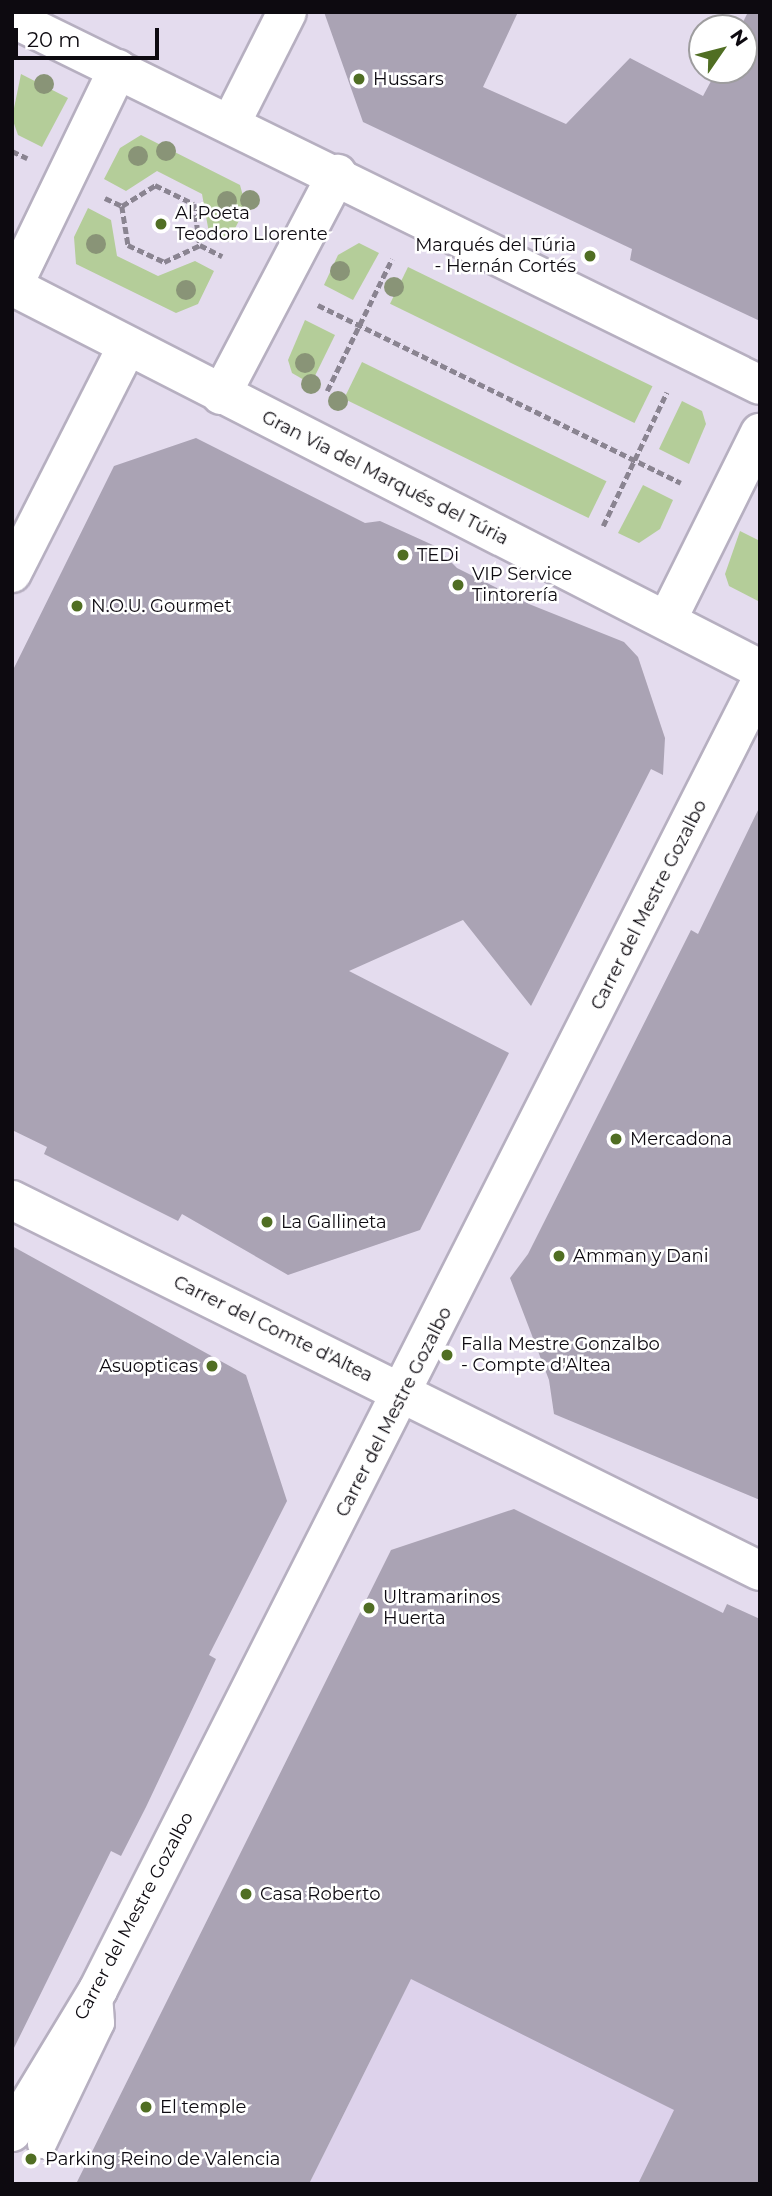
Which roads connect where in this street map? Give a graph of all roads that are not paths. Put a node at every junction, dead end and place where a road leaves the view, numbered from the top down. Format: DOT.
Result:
graph roads {
  1 [pos="287,12"];
  2 [pos="12,18"];
  3 [pos="118,69"];
  4 [pos="231,123"];
  5 [pos="337,174"];
  6 [pos="13,286"];
  7 [pos="127,346"];
  8 [pos="760,385"];
  9 [pos="221,395"];
  10 [pos="760,433"];
  11 [pos="12,573"];
  12 [pos="667,620"];
  13 [pos="760,669"];
  14 [pos="760,683"];
  15 [pos="12,1200"];
  16 [pos="404,1394"];
  17 [pos="760,1571"];
  18 [pos="27,2138"];
  1 -- 4 [label="street"];
  2 -- 3 [label="street"];
  3 -- 4 [label="street"];
  3 -- 6 [label="street"];
  4 -- 5 [label="street"];
  5 -- 8 [label="street"];
  5 -- 9 [label="street"];
  6 -- 7 [label="street, Gran Via del Marqués del Túria"];
  7 -- 9 [label="street, Gran Via del Marqués del Túria"];
  7 -- 11 [label="street"];
  9 -- 12 [label="street, Gran Via del Marqués del Túria"];
  10 -- 12 [label="street"];
  12 -- 13 [label="street, Gran Via del Marqués del Túria"];
  14 -- 16 [label="street, Carrer del Mestre Gozalbo"];
  15 -- 16 [label="street, Carrer del Comte d'Altea"];
  16 -- 17 [label="street, Carrer del Comte d'Altea"];
  16 -- 18 [label="street, Carrer del Mestre Gozalbo"];
}
